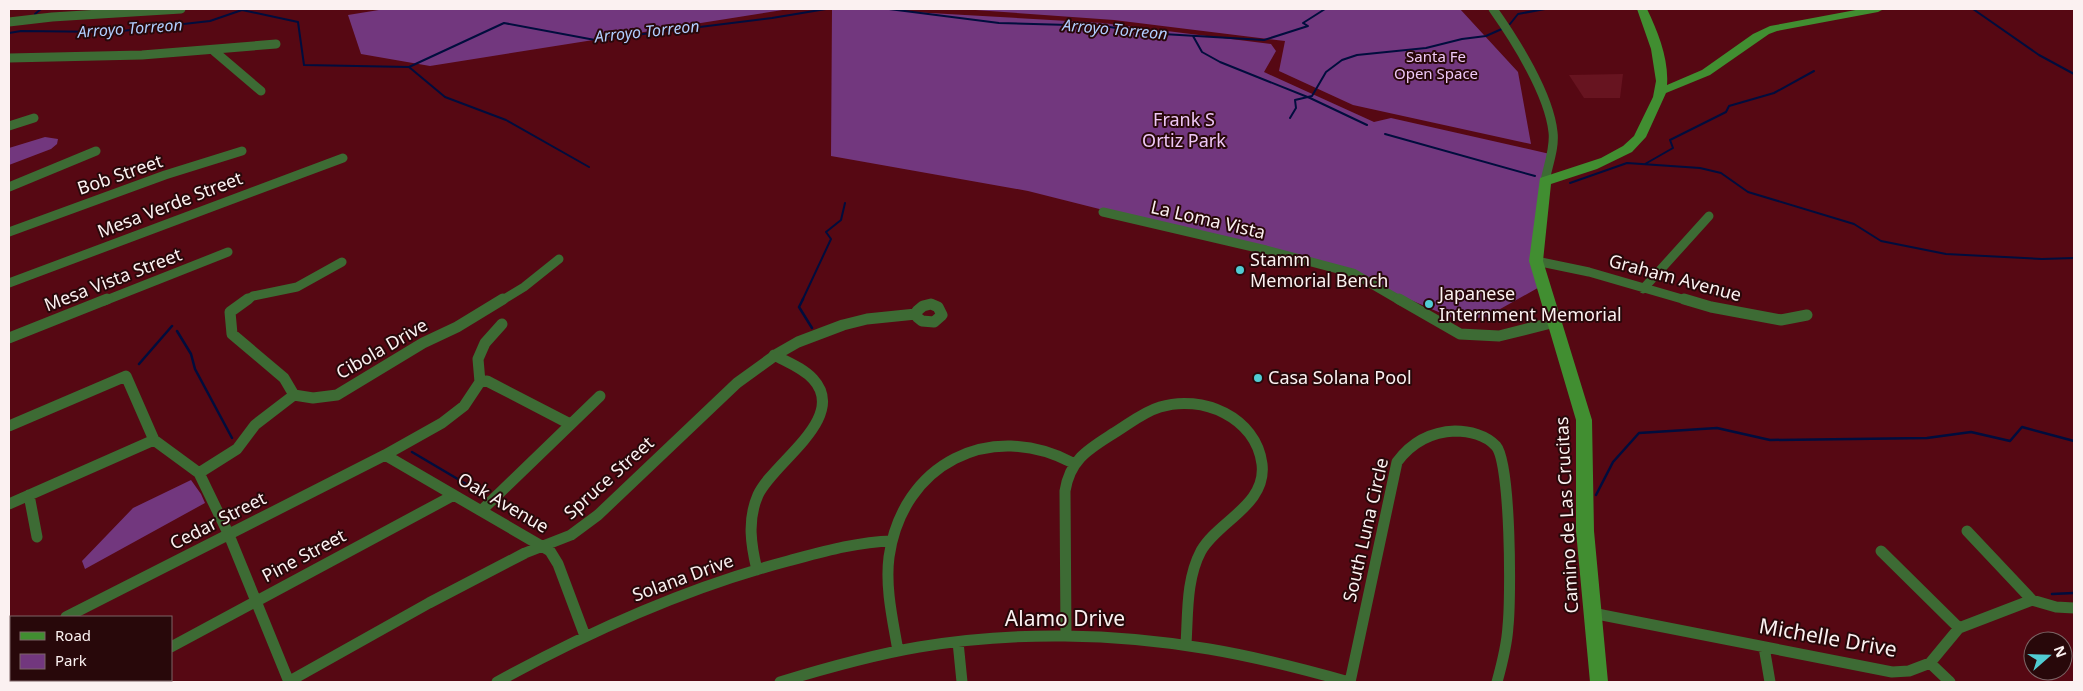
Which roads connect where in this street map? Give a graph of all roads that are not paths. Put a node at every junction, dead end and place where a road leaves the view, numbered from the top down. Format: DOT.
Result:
graph roads {
  1 [pos="181,9"];
  2 [pos="1493,9"];
  3 [pos="1642,9"];
  4 [pos="1878,9"];
  5 [pos="9,22"];
  6 [pos="276,44"];
  7 [pos="214,51"];
  8 [pos="9,58"];
  9 [pos="1661,90"];
  10 [pos="261,91"];
  11 [pos="34,118"];
  12 [pos="9,126"];
  13 [pos="96,151"];
  14 [pos="242,151"];
  15 [pos="343,158"];
  16 [pos="1544,181"];
  17 [pos="9,187"];
  18 [pos="1103,212"];
  19 [pos="1709,216"];
  20 [pos="9,232"];
  21 [pos="228,252"];
  22 [pos="559,259"];
  23 [pos="1536,261"];
  24 [pos="342,262"];
  25 [pos="9,283"];
  26 [pos="1643,289"];
  27 [pos="916,314"];
  28 [pos="1807,315"];
  29 [pos="1555,322"];
  30 [pos="502,324"];
  31 [pos="9,338"];
  32 [pos="774,355"];
  33 [pos="480,382"];
  34 [pos="294,395"];
  35 [pos="600,396"];
  36 [pos="570,424"];
  37 [pos="9,426"];
  38 [pos="154,440"];
  39 [pos="385,455"];
  40 [pos="1073,463"];
  41 [pos="199,473"];
  42 [pos="29,495"];
  43 [pos="454,495"];
  44 [pos="9,504"];
  45 [pos="481,510"];
  46 [pos="1968,531"];
  47 [pos="229,535"];
  48 [pos="37,537"];
  49 [pos="892,541"];
  50 [pos="545,546"];
  51 [pos="1881,551"];
  52 [pos="757,570"];
  53 [pos="2032,600"];
  54 [pos="257,601"];
  55 [pos="2074,608"];
  56 [pos="1592,613"];
  57 [pos="68,616"];
  58 [pos="1959,628"];
  59 [pos="585,636"];
  60 [pos="1066,636"];
  61 [pos="958,642"];
  62 [pos="1186,644"];
  63 [pos="172,646"];
  64 [pos="1764,647"];
  65 [pos="898,652"];
  66 [pos="1930,663"];
  67 [pos="289,682"];
  68 [pos="497,682"];
  69 [pos="780,682"];
  70 [pos="962,682"];
  71 [pos="1345,682"];
  72 [pos="1497,682"];
  73 [pos="1599,682"];
  74 [pos="1770,682"];
  75 [pos="1950,682"];
  1 -- 5 [label="street"];
  2 -- 16 [label="street"];
  3 -- 9 [label="street"];
  4 -- 9 [label="street"];
  6 -- 7 [label="street"];
  7 -- 8 [label="street"];
  7 -- 10 [label="street"];
  9 -- 16 [label="street"];
  11 -- 12 [label="street"];
  13 -- 17 [label="street"];
  14 -- 20 [label="street, Bob Street"];
  15 -- 25 [label="street, Mesa Verde Street"];
  16 -- 23 [label="street"];
  18 -- 29 [label="street, La Loma Vista"];
  19 -- 26 [label="street"];
  21 -- 31 [label="street, Mesa Vista Street"];
  22 -- 34 [label="street, Cibola Drive"];
  23 -- 26 [label="street, Graham Avenue"];
  23 -- 29 [label="street, Camino de Las Crucitas"];
  24 -- 34 [label="street"];
  26 -- 28 [label="street, Graham Avenue"];
  27 -- 32 [label="street, Spruce Street"];
  29 -- 56 [label="street, Camino de Las Crucitas"];
  30 -- 33 [label="street"];
  32 -- 50 [label="street, Spruce Street"];
  32 -- 52 [label="street"];
  33 -- 36 [label="street"];
  33 -- 39 [label="street, Cedar Street"];
  34 -- 41 [label="street"];
  35 -- 36 [label="street"];
  36 -- 45 [label="street"];
  37 -- 38 [label="street"];
  38 -- 41 [label="street"];
  38 -- 42 [label="street"];
  39 -- 43 [label="street, Oak Avenue"];
  39 -- 47 [label="street, Cedar Street"];
  40 -- 49 [label="street"];
  40 -- 60 [label="street"];
  40 -- 62 [label="street"];
  41 -- 47 [label="street"];
  42 -- 44 [label="street"];
  42 -- 48 [label="street"];
  43 -- 45 [label="street, Oak Avenue"];
  43 -- 54 [label="street, Pine Street"];
  45 -- 50 [label="street, Oak Avenue"];
  46 -- 53 [label="street"];
  47 -- 54 [label="street"];
  47 -- 57 [label="street, Cedar Street"];
  49 -- 52 [label="street, Solana Drive"];
  49 -- 65 [label="street"];
  50 -- 59 [label="street, Oak Avenue"];
  50 -- 67 [label="street, Spruce Street"];
  51 -- 58 [label="street"];
  52 -- 59 [label="street, Solana Drive"];
  53 -- 55 [label="street"];
  53 -- 58 [label="street"];
  54 -- 63 [label="street, Pine Street"];
  54 -- 67 [label="street"];
  56 -- 64 [label="street, Michelle Drive"];
  56 -- 73 [label="street, Camino de Las Crucitas"];
  58 -- 66 [label="street"];
  59 -- 68 [label="street, Solana Drive"];
  60 -- 61 [label="street, Alamo Drive"];
  60 -- 62 [label="street, Alamo Drive"];
  61 -- 65 [label="street, Alamo Drive"];
  61 -- 70 [label="street"];
  62 -- 71 [label="street, Alamo Drive"];
  64 -- 66 [label="street, Michelle Drive"];
  64 -- 74 [label="street"];
  65 -- 69 [label="street, Alamo Drive"];
  66 -- 75 [label="street"];
  71 -- 72 [label="street, South Luna Circle"];
}
